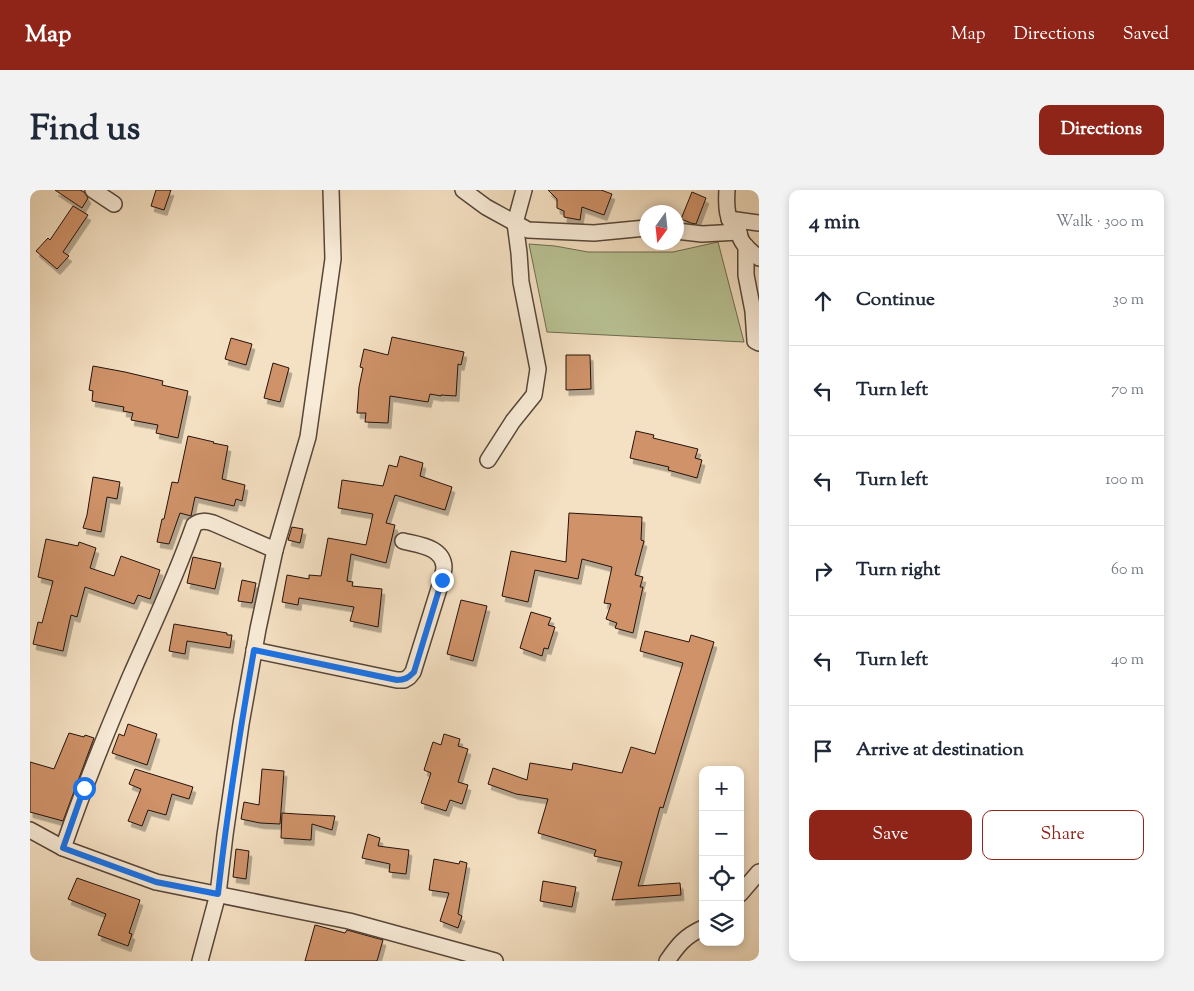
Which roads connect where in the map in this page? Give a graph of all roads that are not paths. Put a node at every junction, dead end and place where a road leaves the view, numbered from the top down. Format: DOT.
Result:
graph roads {
  1 [pos="93,190"];
  2 [pos="331,190"];
  3 [pos="463,190"];
  4 [pos="524,190"];
  5 [pos="727,190"];
  6 [pos="114,204"];
  7 [pos="729,220"];
  8 [pos="515,223"];
  9 [pos="759,223"];
  10 [pos="639,229"];
  11 [pos="684,232"];
  12 [pos="739,232"];
  13 [pos="746,246"];
  14 [pos="759,258"];
  15 [pos="759,343"];
  16 [pos="488,460"];
  17 [pos="403,541"];
  18 [pos="275,550"];
  19 [pos="254,650"];
  20 [pos="30,830"];
  21 [pos="63,848"];
  22 [pos="759,872"];
  23 [pos="744,889"];
  24 [pos="218,894"];
  25 [pos="699,930"];
  26 [pos="200,961"];
  27 [pos="495,961"];
  28 [pos="668,961"];
  1 -- 6 [label="street"];
  2 -- 18 [label="street"];
  3 -- 8 [label="street"];
  4 -- 8 [label="street"];
  5 -- 7 [label="street"];
  7 -- 9 [label="street"];
  7 -- 12 [label="street"];
  8 -- 10 [label="street"];
  8 -- 16 [label="street"];
  11 -- 12 [label="street"];
  12 -- 13 [label="street"];
  13 -- 14 [label="street"];
  13 -- 15 [label="street"];
  17 -- 19 [label="street"];
  18 -- 19 [label="street"];
  18 -- 21 [label="street"];
  19 -- 24 [label="street"];
  20 -- 21 [label="street"];
  21 -- 24 [label="street"];
  22 -- 23 [label="street"];
  24 -- 26 [label="street"];
  24 -- 27 [label="street"];
  25 -- 28 [label="street"];
}
